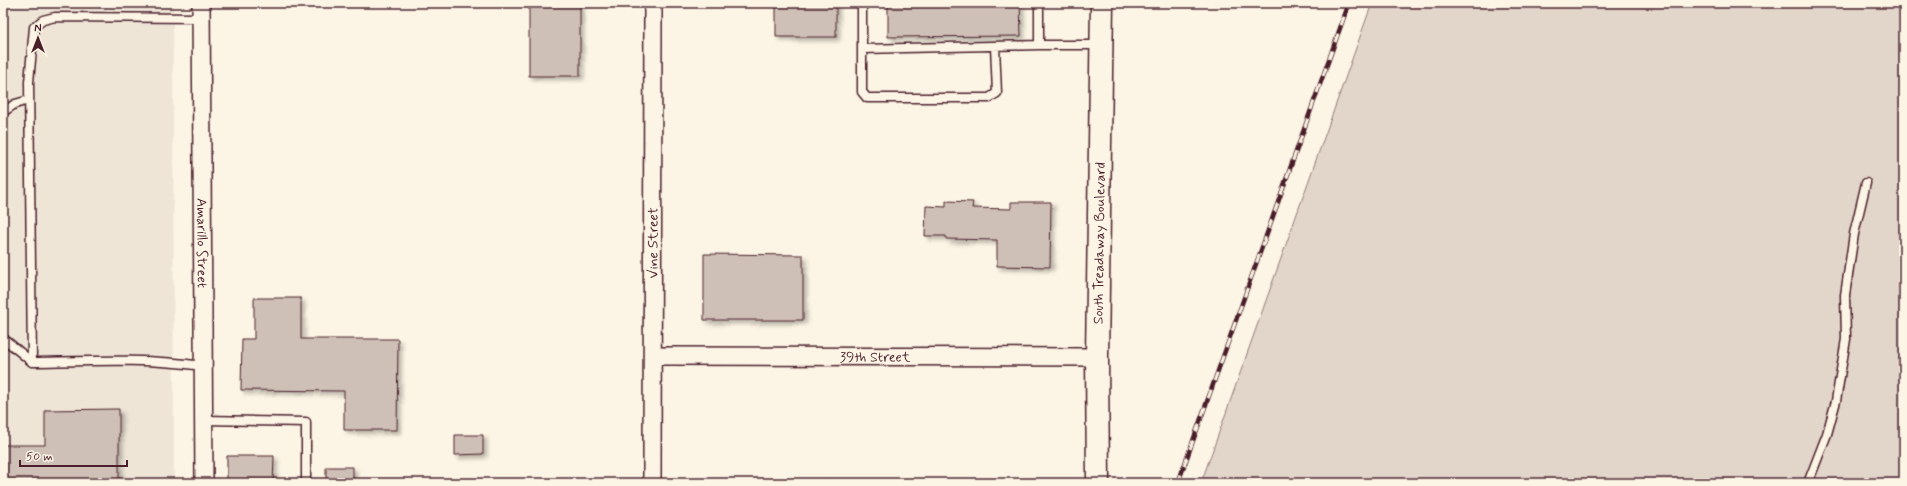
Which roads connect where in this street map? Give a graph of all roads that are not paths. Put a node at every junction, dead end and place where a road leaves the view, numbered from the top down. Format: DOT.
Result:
graph roads {
  1 [pos="653,3"];
  2 [pos="862,3"];
  3 [pos="1039,3"];
  4 [pos="1102,3"];
  5 [pos="201,11"];
  6 [pos="1040,45"];
  7 [pos="1102,45"];
  8 [pos="995,46"];
  9 [pos="862,49"];
  10 [pos="29,100"];
  11 [pos="3,112"];
  12 [pos="1866,183"];
  13 [pos="3,338"];
  14 [pos="653,356"];
  15 [pos="1097,357"];
  16 [pos="32,362"];
  17 [pos="203,366"];
  18 [pos="204,420"];
  19 [pos="204,483"];
  20 [pos="306,483"];
  21 [pos="652,483"];
  22 [pos="1098,483"];
  23 [pos="1808,483"];
  1 -- 14 [label="street, Vine Street"];
  2 -- 9 [label="lane"];
  3 -- 6 [label="lane"];
  4 -- 7 [label="main road, South Treadaway Boulevard"];
  5 -- 10 [label="lane"];
  5 -- 17 [label="street, Amarillo Street"];
  6 -- 7 [label="lane"];
  6 -- 8 [label="lane"];
  7 -- 15 [label="main road, South Treadaway Boulevard"];
  8 -- 9 [label="lane"];
  8 -- 9 [label="lane"];
  10 -- 11 [label="lane"];
  10 -- 16 [label="lane"];
  12 -- 23 [label="lane"];
  13 -- 16 [label="lane"];
  14 -- 15 [label="street, 39th Street"];
  14 -- 21 [label="street, Vine Street"];
  15 -- 22 [label="main road, South Treadaway Boulevard"];
  16 -- 17 [label="lane"];
  17 -- 18 [label="street, Amarillo Street"];
  18 -- 19 [label="street, Amarillo Street"];
  18 -- 20 [label="lane"];
}
